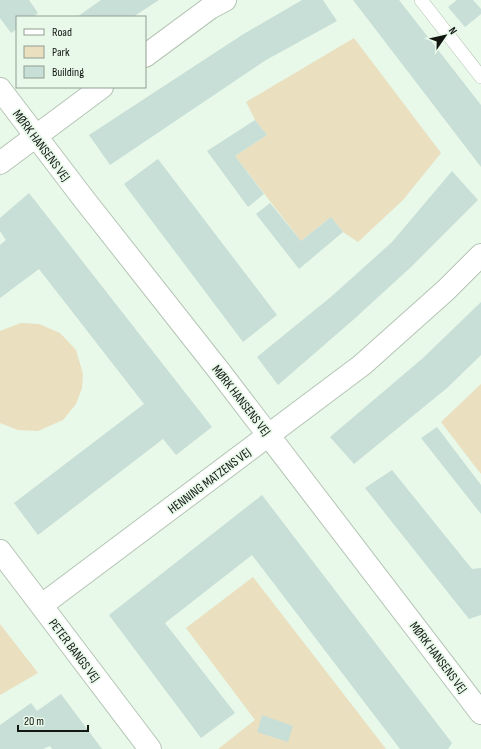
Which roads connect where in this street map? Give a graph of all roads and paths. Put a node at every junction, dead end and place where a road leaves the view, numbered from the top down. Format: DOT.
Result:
graph roads {
  1 [pos="225,0"];
  2 [pos="421,0"];
  3 [pos="146,55"];
  4 [pos="481,77"];
  5 [pos="101,88"];
  6 [pos="0,89"];
  7 [pos="35,136"];
  8 [pos="0,164"];
  9 [pos="481,254"];
  10 [pos="269,435"];
  11 [pos="0,551"];
  12 [pos="42,605"];
  13 [pos="481,713"];
  14 [pos="150,749"];
  1 -- 3 [label="street"];
  2 -- 4 [label="lane"];
  5 -- 7 [label="street"];
  6 -- 7 [label="street, MØRK HANSENS VEJ"];
  7 -- 8 [label="street"];
  7 -- 10 [label="street, MØRK HANSENS VEJ"];
  9 -- 10 [label="street, HENNING MATZENS VEJ"];
  10 -- 12 [label="street, HENNING MATZENS VEJ"];
  10 -- 13 [label="street, MØRK HANSENS VEJ"];
  11 -- 12 [label="street, PETER BANGS VEJ"];
  12 -- 14 [label="street, PETER BANGS VEJ"];
}
